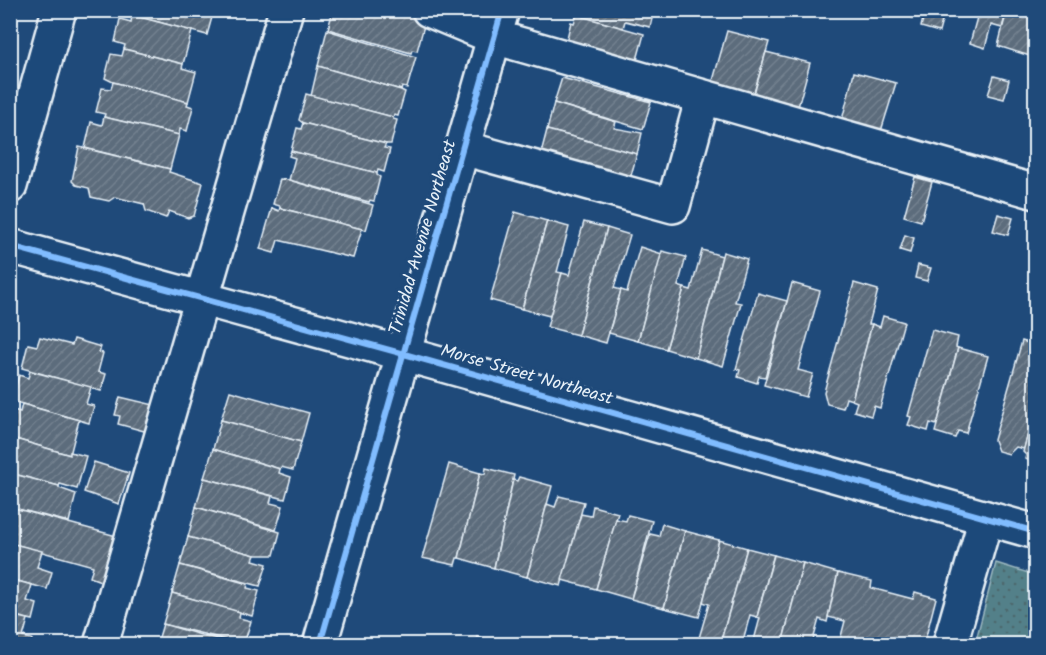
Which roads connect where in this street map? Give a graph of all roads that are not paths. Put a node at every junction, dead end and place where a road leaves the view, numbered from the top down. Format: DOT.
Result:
graph roads {
  1 [pos="59,10"];
  2 [pos="286,10"];
  3 [pos="429,10"];
  4 [pos="498,24"];
  5 [pos="703,97"];
  6 [pos="463,148"];
  7 [pos="10,186"];
  8 [pos="1035,192"];
  9 [pos="10,246"];
  10 [pos="203,299"];
  11 [pos="404,354"];
  12 [pos="986,518"];
  13 [pos="1035,532"];
  14 [pos="101,645"];
  15 [pos="320,645"];
  16 [pos="950,645"];
  1 -- 7 [label="street"];
  2 -- 10 [label="street"];
  3 -- 4 [label="street"];
  4 -- 5 [label="street"];
  4 -- 6 [label="street, Trinidad Avenue Northeast"];
  5 -- 6 [label="street"];
  5 -- 8 [label="street"];
  6 -- 11 [label="street, Trinidad Avenue Northeast"];
  9 -- 10 [label="street, Morse Street Northeast"];
  10 -- 11 [label="street, Morse Street Northeast"];
  10 -- 14 [label="street"];
  11 -- 12 [label="street, Morse Street Northeast"];
  11 -- 15 [label="street, Trinidad Avenue Northeast"];
  12 -- 13 [label="street, Morse Street Northeast"];
  12 -- 16 [label="street"];
}
